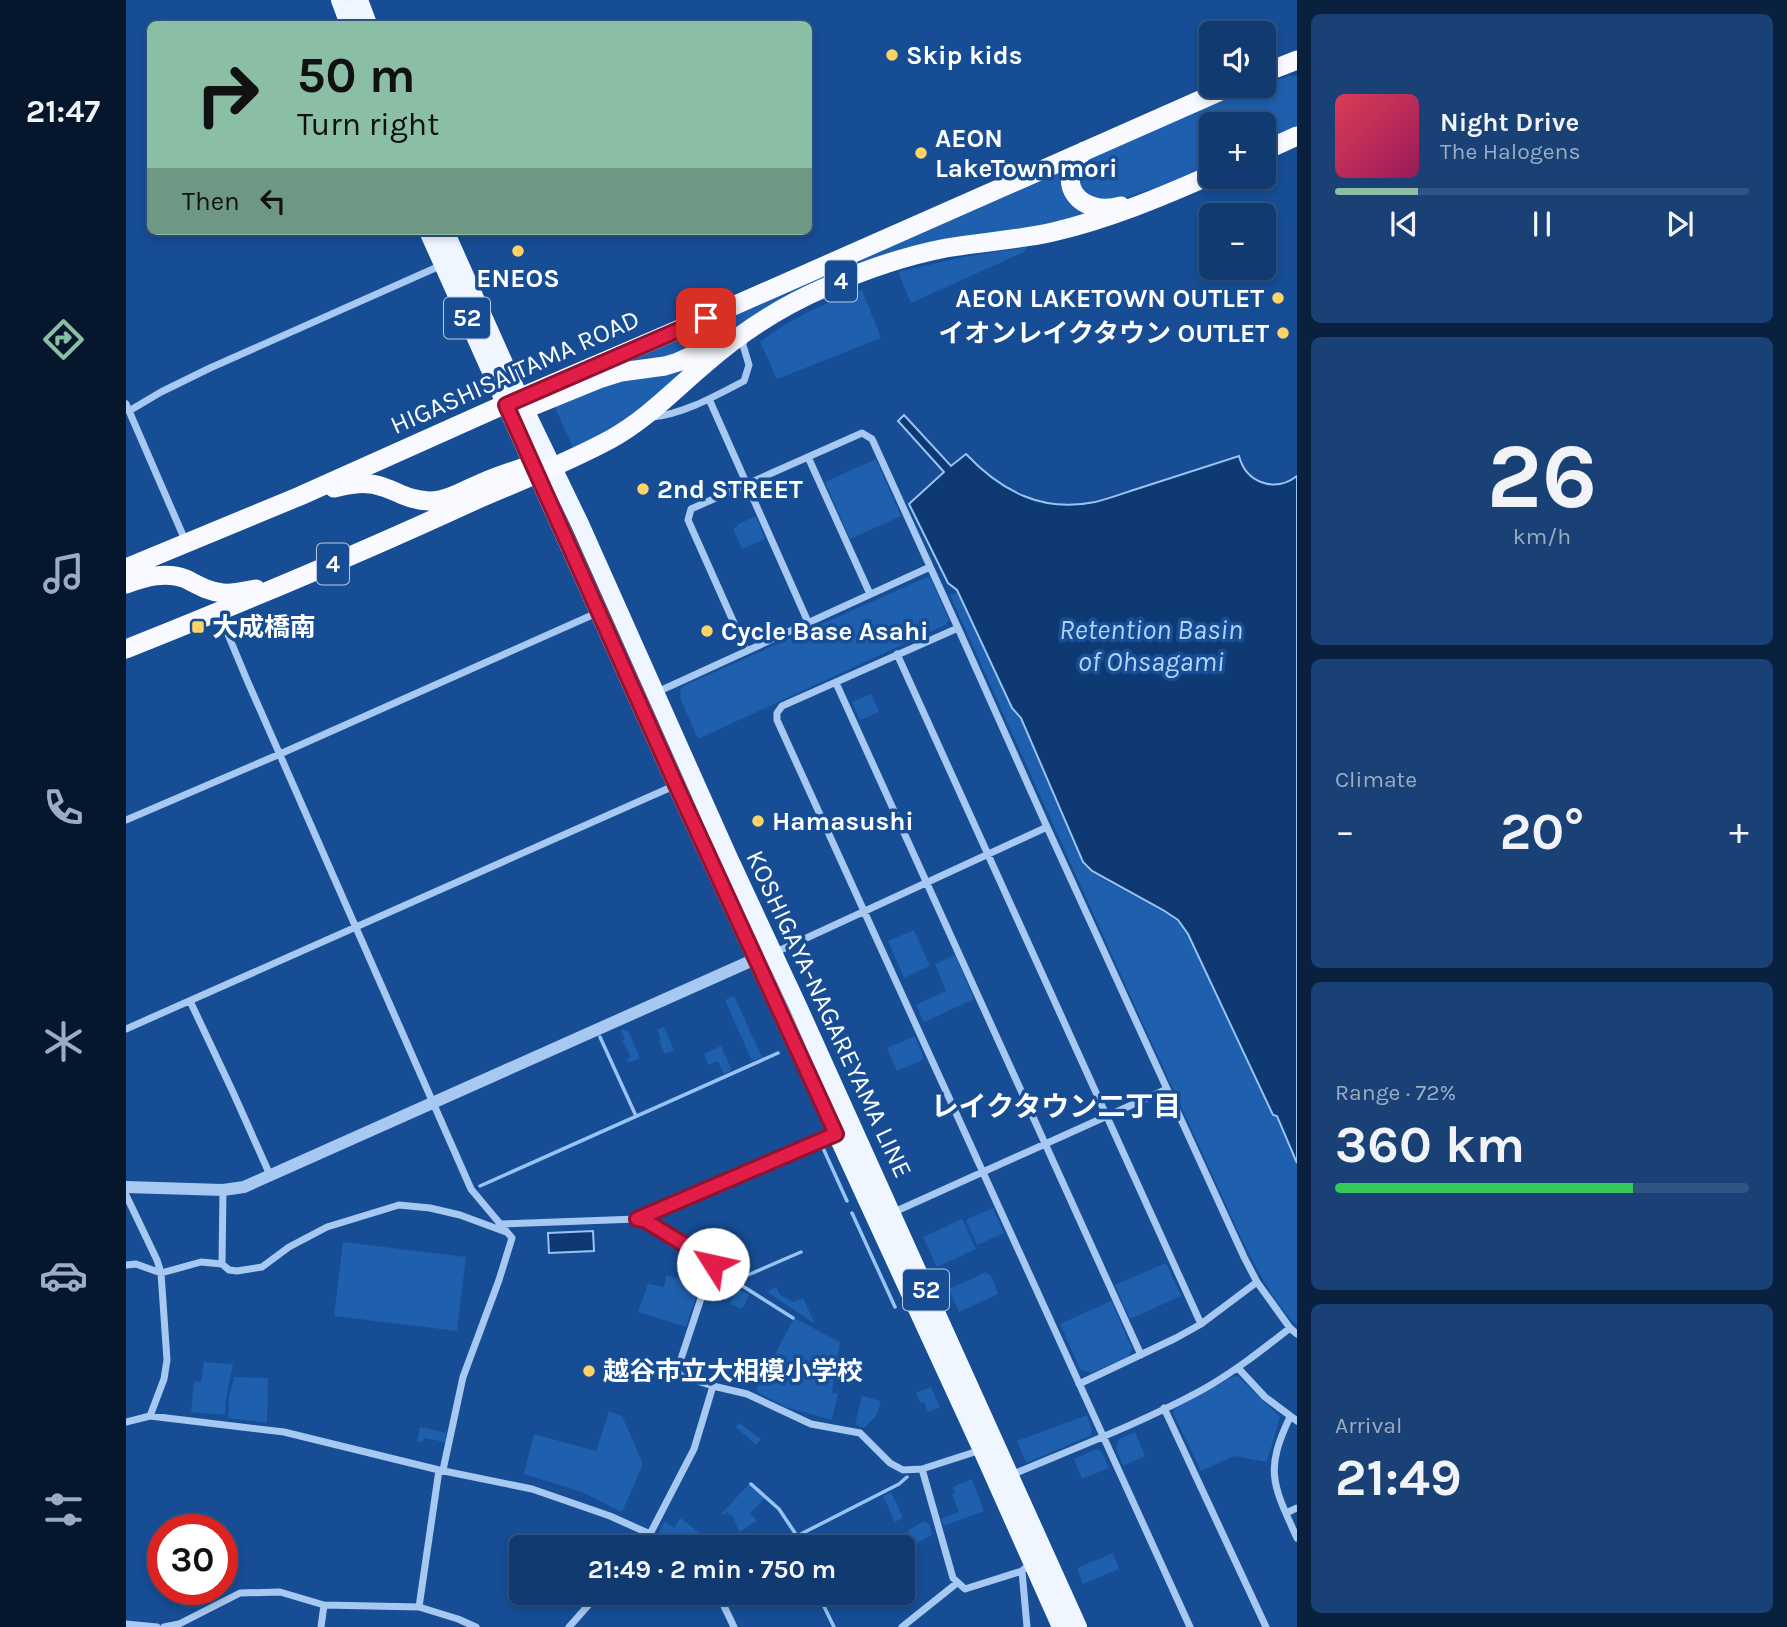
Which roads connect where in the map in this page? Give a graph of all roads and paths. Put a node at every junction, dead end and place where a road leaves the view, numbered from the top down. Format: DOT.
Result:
graph roads {
  1 [pos="340,0"];
  2 [pos="359,0"];
  3 [pos="348,21"];
  4 [pos="367,21"];
  5 [pos="1297,60"];
  6 [pos="1276,68"];
  7 [pos="1297,70"];
  8 [pos="1276,76"];
  9 [pos="1203,98"];
  10 [pos="1297,136"];
  11 [pos="1276,146"];
  12 [pos="1087,148"];
  13 [pos="1199,180"];
  14 [pos="1172,192"];
  15 [pos="430,235"];
  16 [pos="447,235"];
  17 [pos="442,265"];
  18 [pos="745,331"];
  19 [pos="709,399"];
  20 [pos="517,404"];
  21 [pos="128,408"];
  22 [pos="644,418"];
  23 [pos="808,457"];
  24 [pos="542,470"];
  25 [pos="747,483"];
  26 [pos="300,496"];
  27 [pos="186,544"];
  28 [pos="930,567"];
  29 [pos="126,568"];
  30 [pos="298,578"];
  31 [pos="126,584"];
  32 [pos="870,594"];
  33 [pos="219,612"];
  34 [pos="599,612"];
  35 [pos="808,622"];
  36 [pos="958,628"];
  37 [pos="126,649"];
  38 [pos="746,650"];
  39 [pos="897,654"];
  40 [pos="836,683"];
  41 [pos="655,693"];
  42 [pos="280,754"];
  43 [pos="676,785"];
  44 [pos="126,820"];
  45 [pos="1047,827"];
  46 [pos="987,856"];
  47 [pos="927,883"];
  48 [pos="864,912"];
  49 [pos="356,927"];
  50 [pos="774,953"];
  51 [pos="756,958"];
  52 [pos="190,1001"];
  53 [pos="126,1029"];
  54 [pos="1167,1089"];
  55 [pos="434,1103"];
  56 [pos="1106,1116"];
  57 [pos="836,1134"];
  58 [pos="1046,1144"];
  59 [pos="983,1173"];
  60 [pos="270,1175"];
  61 [pos="126,1187"];
  62 [pos="223,1190"];
  63 [pos="126,1195"];
  64 [pos="891,1213"];
  65 [pos="637,1219"];
  66 [pos="499,1224"];
  67 [pos="509,1234"];
  68 [pos="222,1264"];
  69 [pos="126,1265"];
  70 [pos="162,1273"];
  71 [pos="1257,1282"];
  72 [pos="1201,1324"];
  73 [pos="1294,1331"];
  74 [pos="1141,1355"];
  75 [pos="1238,1368"];
  76 [pos="1079,1384"];
  77 [pos="713,1386"];
  78 [pos="1164,1408"];
  79 [pos="150,1416"];
  80 [pos="1294,1419"];
  81 [pos="126,1422"];
  82 [pos="1103,1436"];
  83 [pos="982,1450"];
  84 [pos="922,1469"];
  85 [pos="441,1470"];
  86 [pos="1010,1475"];
  87 [pos="1297,1508"];
  88 [pos="1286,1513"];
  89 [pos="650,1534"];
  90 [pos="1297,1538"];
  91 [pos="1028,1567"];
  92 [pos="957,1583"];
  93 [pos="324,1605"];
  94 [pos="588,1605"];
  95 [pos="723,1605"];
  96 [pos="419,1607"];
  97 [pos="457,1623"];
  98 [pos="126,1624"];
  99 [pos="156,1627"];
  100 [pos="164,1627"];
  101 [pos="321,1627"];
  102 [pos="476,1627"];
  103 [pos="569,1627"];
  104 [pos="734,1627"];
  105 [pos="902,1627"];
  106 [pos="1027,1627"];
  107 [pos="1061,1627"];
  108 [pos="1078,1627"];
  109 [pos="1190,1627"];
  110 [pos="1266,1627"];
  1 -- 3 [label="main road"];
  2 -- 4 [label="main road"];
  5 -- 6 [label="highway"];
  7 -- 8 [label="highway"];
  9 -- 12 [label="highway, HIGASHISAITAMA ROAD / 4"];
  10 -- 11 [label="highway"];
  12 -- 14 [label="highway, 4"];
  12 -- 20 [label="highway, HIGASHISAITAMA ROAD / 4"];
  13 -- 14 [label="highway, 4"];
  14 -- 18 [label="highway, 4"];
  15 -- 17 [label="main road, KOSHIGAYA-NAGAREYAMA LINE / 52"];
  16 -- 20 [label="main road, KOSHIGAYA-NAGAREYAMA LINE / 52"];
  17 -- 20 [label="main road, KOSHIGAYA-NAGAREYAMA LINE / 52"];
  17 -- 21 [label="street"];
  18 -- 19 [label="street"];
  18 -- 20 [label="highway, 4"];
  18 -- 22 [label="highway, 4"];
  19 -- 22 [label="street"];
  19 -- 25 [label="street"];
  20 -- 24 [label="main road, KOSHIGAYA-NAGAREYAMA LINE / 52"];
  20 -- 26 [label="highway, HIGASHISAITAMA ROAD / 4"];
  21 -- 27 [label="street"];
  22 -- 24 [label="highway, 4"];
  23 -- 25 [label="street"];
  23 -- 28 [label="street"];
  23 -- 32 [label="street"];
  24 -- 26 [label="highway, 4"];
  24 -- 30 [label="highway, 4"];
  24 -- 34 [label="main road, KOSHIGAYA-NAGAREYAMA LINE / 52"];
  24 -- 41 [label="main road, KOSHIGAYA-NAGAREYAMA LINE / 52"];
  25 -- 35 [label="street"];
  25 -- 38 [label="street"];
  26 -- 27 [label="highway, HIGASHISAITAMA ROAD / 4"];
  27 -- 29 [label="highway, HIGASHISAITAMA ROAD / 4"];
  28 -- 32 [label="street"];
  28 -- 36 [label="street"];
  30 -- 31 [label="highway, 4"];
  30 -- 33 [label="highway, 4"];
  32 -- 35 [label="street"];
  33 -- 37 [label="highway, 4"];
  33 -- 42 [label="street"];
  34 -- 42 [label="street"];
  34 -- 43 [label="main road, KOSHIGAYA-NAGAREYAMA LINE / 52"];
  35 -- 38 [label="street"];
  36 -- 39 [label="street"];
  36 -- 45 [label="street"];
  38 -- 41 [label="street"];
  39 -- 40 [label="street"];
  39 -- 46 [label="street"];
  40 -- 47 [label="street"];
  40 -- 48 [label="street"];
  41 -- 50 [label="main road, KOSHIGAYA-NAGAREYAMA LINE / 52"];
  42 -- 44 [label="street"];
  42 -- 49 [label="street"];
  43 -- 49 [label="street"];
  43 -- 51 [label="main road, KOSHIGAYA-NAGAREYAMA LINE / 52"];
  45 -- 46 [label="street"];
  45 -- 54 [label="street"];
  46 -- 47 [label="street"];
  46 -- 56 [label="street"];
  47 -- 48 [label="street"];
  47 -- 58 [label="street"];
  48 -- 50 [label="street"];
  48 -- 59 [label="street"];
  49 -- 52 [label="street"];
  49 -- 55 [label="street"];
  50 -- 51 [label="street"];
  50 -- 64 [label="main road, KOSHIGAYA-NAGAREYAMA LINE / 52"];
  51 -- 55 [label="street"];
  51 -- 57 [label="main road, KOSHIGAYA-NAGAREYAMA LINE / 52"];
  52 -- 53 [label="street"];
  52 -- 60 [label="street"];
  54 -- 56 [label="street"];
  54 -- 71 [label="street"];
  55 -- 60 [label="street"];
  55 -- 66 [label="street"];
  56 -- 58 [label="street"];
  56 -- 72 [label="street"];
  57 -- 65 [label="street"];
  57 -- 83 [label="main road, KOSHIGAYA-NAGAREYAMA LINE / 52"];
  58 -- 59 [label="street"];
  58 -- 74 [label="street"];
  59 -- 64 [label="street"];
  59 -- 76 [label="street"];
  60 -- 62 [label="street"];
  61 -- 62 [label="street"];
  62 -- 68 [label="street"];
  63 -- 70 [label="street"];
  64 -- 86 [label="main road, KOSHIGAYA-NAGAREYAMA LINE / 52"];
  65 -- 66 [label="street"];
  65 -- 77 [label="street"];
  66 -- 67 [label="street"];
  67 -- 68 [label="street"];
  67 -- 85 [label="street"];
  68 -- 70 [label="street"];
  69 -- 70 [label="street"];
  70 -- 79 [label="street"];
  71 -- 72 [label="street"];
  71 -- 73 [label="street"];
  72 -- 74 [label="street"];
  73 -- 75 [label="street"];
  74 -- 76 [label="street"];
  75 -- 78 [label="street"];
  75 -- 80 [label="street"];
  76 -- 82 [label="street"];
  77 -- 84 [label="street"];
  77 -- 89 [label="street"];
  78 -- 82 [label="street"];
  78 -- 110 [label="street"];
  79 -- 81 [label="street"];
  79 -- 85 [label="street"];
  80 -- 88 [label="street"];
  82 -- 86 [label="street"];
  82 -- 109 [label="street"];
  83 -- 84 [label="street"];
  83 -- 91 [label="main road, KOSHIGAYA-NAGAREYAMA LINE / 52"];
  84 -- 92 [label="street"];
  85 -- 89 [label="street"];
  85 -- 96 [label="street"];
  86 -- 108 [label="main road, KOSHIGAYA-NAGAREYAMA LINE / 52"];
  87 -- 88 [label="street"];
  88 -- 90 [label="street"];
  91 -- 92 [label="street"];
  91 -- 106 [label="street"];
  91 -- 107 [label="main road, KOSHIGAYA-NAGAREYAMA LINE / 52"];
  92 -- 105 [label="street"];
  93 -- 96 [label="street"];
  93 -- 100 [label="street"];
  93 -- 101 [label="street"];
  94 -- 103 [label="street"];
  95 -- 104 [label="street"];
  96 -- 97 [label="street"];
  97 -- 102 [label="street"];
  98 -- 99 [label="street"];
}
